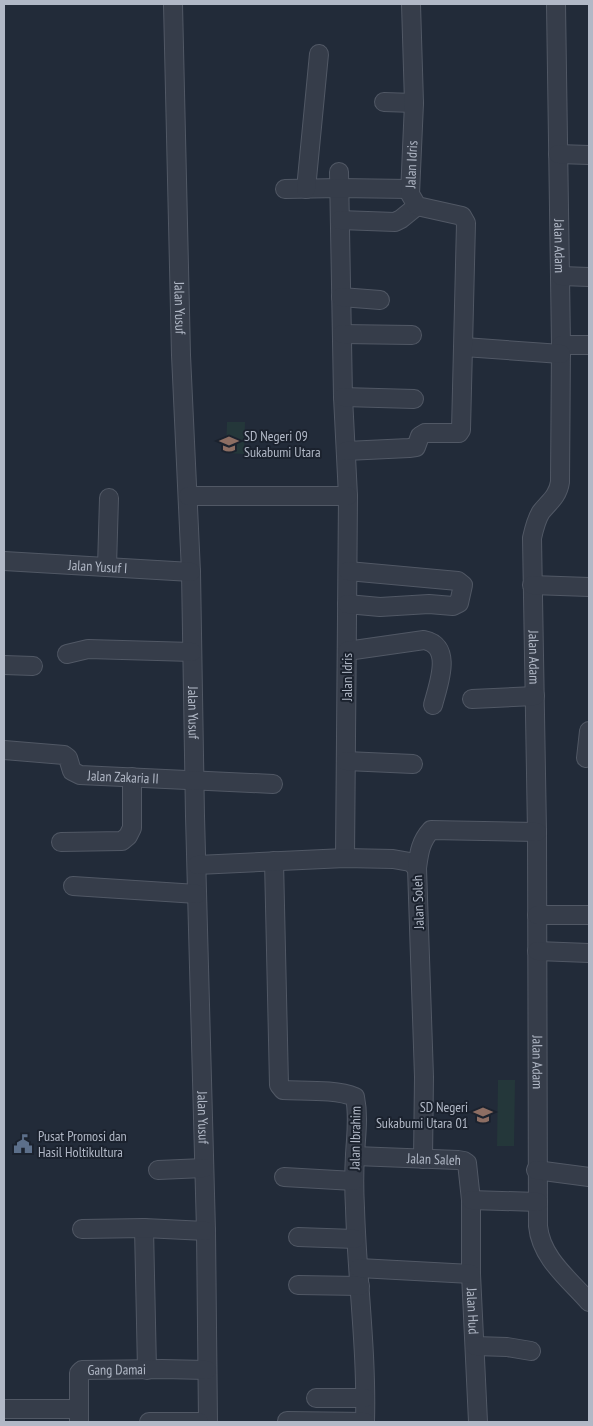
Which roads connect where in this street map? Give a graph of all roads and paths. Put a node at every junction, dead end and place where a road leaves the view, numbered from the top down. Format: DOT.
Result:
graph roads {
  1 [pos="173,4"];
  2 [pos="411,4"];
  3 [pos="556,4"];
  4 [pos="319,54"];
  5 [pos="384,102"];
  6 [pos="414,103"];
  7 [pos="558,154"];
  8 [pos="589,155"];
  9 [pos="339,180"];
  10 [pos="306,189"];
  11 [pos="285,190"];
  12 [pos="410,190"];
  13 [pos="418,206"];
  14 [pos="340,220"];
  15 [pos="560,276"];
  16 [pos="589,277"];
  17 [pos="341,297"];
  18 [pos="380,300"];
  19 [pos="342,334"];
  20 [pos="412,334"];
  21 [pos="589,345"];
  22 [pos="464,346"];
  23 [pos="561,350"];
  24 [pos="343,397"];
  25 [pos="414,399"];
  26 [pos="346,451"];
  27 [pos="348,490"];
  28 [pos="188,496"];
  29 [pos="109,498"];
  30 [pos="4,561"];
  31 [pos="107,567"];
  32 [pos="191,572"];
  33 [pos="348,572"];
  34 [pos="431,578"];
  35 [pos="532,585"];
  36 [pos="589,587"];
  37 [pos="347,604"];
  38 [pos="428,604"];
  39 [pos="347,651"];
  40 [pos="192,652"];
  41 [pos="67,654"];
  42 [pos="4,665"];
  43 [pos="33,666"];
  44 [pos="535,696"];
  45 [pos="472,699"];
  46 [pos="433,705"];
  47 [pos="589,731"];
  48 [pos="4,750"];
  49 [pos="586,758"];
  50 [pos="346,761"];
  51 [pos="413,764"];
  52 [pos="132,777"];
  53 [pos="194,780"];
  54 [pos="273,784"];
  55 [pos="537,832"];
  56 [pos="61,842"];
  57 [pos="345,858"];
  58 [pos="274,861"];
  59 [pos="197,865"];
  60 [pos="417,868"];
  61 [pos="73,886"];
  62 [pos="198,894"];
  63 [pos="589,914"];
  64 [pos="537,915"];
  65 [pos="538,951"];
  66 [pos="589,953"];
  67 [pos="355,1156"];
  68 [pos="423,1159"];
  69 [pos="204,1168"];
  70 [pos="158,1170"];
  71 [pos="536,1170"];
  72 [pos="284,1177"];
  73 [pos="589,1177"];
  74 [pos="354,1181"];
  75 [pos="471,1200"];
  76 [pos="538,1202"];
  77 [pos="144,1228"];
  78 [pos="82,1229"];
  79 [pos="206,1231"];
  80 [pos="298,1237"];
  81 [pos="356,1239"];
  82 [pos="359,1268"];
  83 [pos="471,1274"];
  84 [pos="298,1285"];
  85 [pos="360,1286"];
  86 [pos="589,1302"];
  87 [pos="475,1346"];
  88 [pos="531,1351"];
  89 [pos="147,1370"];
  90 [pos="207,1370"];
  91 [pos="316,1398"];
  92 [pos="365,1398"];
  93 [pos="4,1409"];
  94 [pos="79,1416"];
  95 [pos="287,1421"];
  96 [pos="149,1422"];
  97 [pos="199,1422"];
  98 [pos="208,1422"];
  99 [pos="364,1422"];
  100 [pos="478,1422"];
  1 -- 28 [label="street, Jalan Yusuf"];
  2 -- 6 [label="street, Jalan Idris"];
  3 -- 7 [label="street, Jalan Adam"];
  4 -- 10 [label="street"];
  5 -- 6 [label="street"];
  6 -- 12 [label="street, Jalan Idris"];
  7 -- 8 [label="street"];
  7 -- 15 [label="street, Jalan Adam"];
  9 -- 10 [label="street"];
  9 -- 12 [label="street"];
  9 -- 14 [label="street, Jalan Idris"];
  10 -- 11 [label="street"];
  12 -- 13 [label="street, Jalan Idris"];
  13 -- 14 [label="street"];
  13 -- 22 [label="street, Jalan Idris"];
  14 -- 17 [label="street, Jalan Idris"];
  15 -- 16 [label="street"];
  15 -- 23 [label="street, Jalan Adam"];
  17 -- 18 [label="street"];
  17 -- 19 [label="street, Jalan Idris"];
  19 -- 20 [label="street"];
  19 -- 24 [label="street, Jalan Idris"];
  21 -- 23 [label="street"];
  22 -- 23 [label="street"];
  22 -- 26 [label="street, Jalan Idris"];
  23 -- 35 [label="street, Jalan Adam"];
  24 -- 25 [label="street"];
  24 -- 26 [label="street, Jalan Idris"];
  26 -- 27 [label="street, Jalan Idris"];
  27 -- 28 [label="street"];
  27 -- 33 [label="street, Jalan Idris"];
  28 -- 32 [label="street, Jalan Yusuf"];
  29 -- 31 [label="street"];
  30 -- 31 [label="street, Jalan Yusuf I"];
  31 -- 32 [label="street, Jalan Yusuf I"];
  32 -- 40 [label="street, Jalan Yusuf"];
  33 -- 34 [label="street"];
  33 -- 37 [label="street, Jalan Idris"];
  34 -- 38 [label="street"];
  34 -- 38 [label="street"];
  35 -- 36 [label="street"];
  35 -- 44 [label="street, Jalan Adam"];
  37 -- 38 [label="street"];
  37 -- 39 [label="street, Jalan Idris"];
  39 -- 46 [label="street"];
  39 -- 50 [label="street, Jalan Idris"];
  40 -- 41 [label="street"];
  40 -- 53 [label="street, Jalan Yusuf"];
  42 -- 43 [label="street"];
  44 -- 45 [label="street"];
  44 -- 55 [label="street, Jalan Adam"];
  47 -- 49 [label="street"];
  48 -- 52 [label="street, Jalan Zakaria II"];
  50 -- 51 [label="street"];
  50 -- 57 [label="street, Jalan Idris"];
  52 -- 53 [label="street, Jalan Zakaria II"];
  52 -- 56 [label="street"];
  53 -- 54 [label="street, Jalan Zakaria II"];
  53 -- 59 [label="street, Jalan Yusuf"];
  55 -- 60 [label="street"];
  55 -- 64 [label="street, Jalan Adam"];
  57 -- 58 [label="street, Jalan Soleh"];
  57 -- 60 [label="street, Jalan Soleh"];
  58 -- 59 [label="street, Jalan Soleh"];
  58 -- 67 [label="street, Jalan Ibrahim"];
  59 -- 62 [label="street, Jalan Yusuf"];
  60 -- 68 [label="street, Jalan Soleh"];
  61 -- 62 [label="street"];
  62 -- 69 [label="street, Jalan Yusuf"];
  63 -- 64 [label="street"];
  64 -- 65 [label="street, Jalan Adam"];
  65 -- 66 [label="street"];
  65 -- 71 [label="street, Jalan Adam"];
  67 -- 68 [label="street, Jalan Saleh"];
  67 -- 74 [label="street, Jalan Ibrahim"];
  68 -- 75 [label="street, Jalan Saleh"];
  69 -- 70 [label="street"];
  69 -- 79 [label="street, Jalan Yusuf"];
  71 -- 73 [label="street"];
  71 -- 76 [label="street, Jalan Adam"];
  72 -- 74 [label="street"];
  74 -- 81 [label="street, Jalan Ibrahim"];
  75 -- 76 [label="street"];
  75 -- 83 [label="street, Jalan Hud"];
  76 -- 86 [label="street, Jalan Adam"];
  77 -- 78 [label="street"];
  77 -- 79 [label="street"];
  77 -- 89 [label="street"];
  79 -- 90 [label="street, Jalan Yusuf"];
  80 -- 81 [label="street"];
  81 -- 82 [label="street, Jalan Ibrahim"];
  82 -- 83 [label="street"];
  82 -- 85 [label="street, Jalan Ibrahim"];
  83 -- 87 [label="street, Jalan Hud"];
  84 -- 85 [label="street"];
  85 -- 92 [label="street, Jalan Ibrahim"];
  87 -- 88 [label="street"];
  87 -- 100 [label="street, Jalan Hud"];
  89 -- 90 [label="street, Gang Damai"];
  89 -- 94 [label="street, Gang Damai"];
  90 -- 98 [label="street, Jalan Yusuf"];
  91 -- 92 [label="street"];
  92 -- 99 [label="street, Jalan Ibrahim"];
  93 -- 94 [label="street, Gang Damai"];
  95 -- 99 [label="street"];
  96 -- 97 [label="street"];
}
